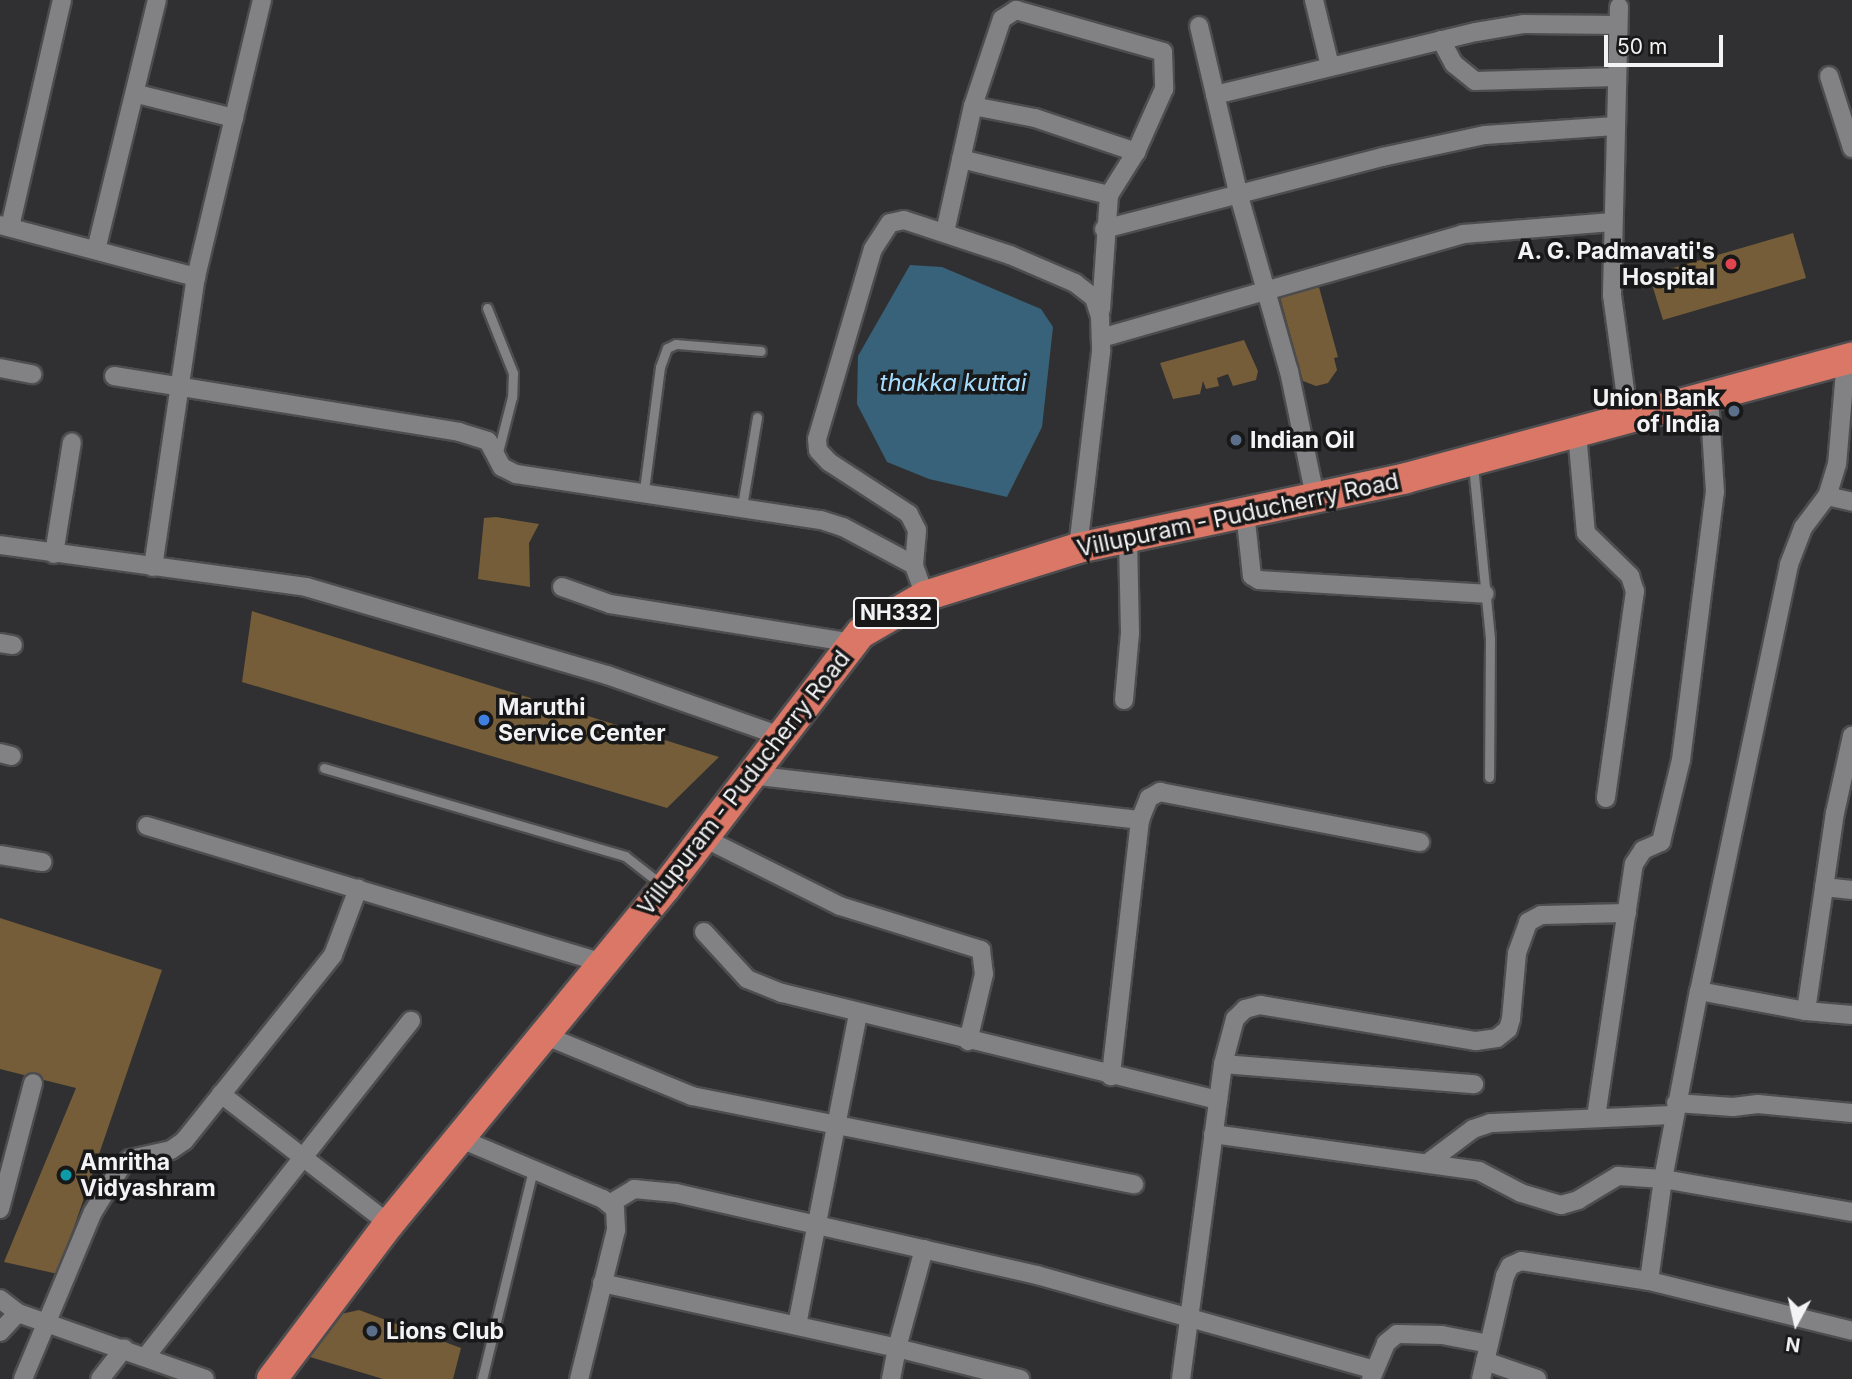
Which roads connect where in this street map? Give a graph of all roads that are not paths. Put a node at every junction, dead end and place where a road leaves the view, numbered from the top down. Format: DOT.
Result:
graph roads {
  1 [pos="62,0"];
  2 [pos="157,0"];
  3 [pos="262,0"];
  4 [pos="1314,0"];
  5 [pos="1199,26"];
  6 [pos="1441,40"];
  7 [pos="1330,66"];
  8 [pos="1829,76"];
  9 [pos="1617,77"];
  10 [pos="137,94"];
  11 [pos="1215,95"];
  12 [pos="973,106"];
  13 [pos="234,118"];
  14 [pos="1615,126"];
  15 [pos="1852,148"];
  16 [pos="1136,152"];
  17 [pos="961,159"];
  18 [pos="1109,195"];
  19 [pos="1238,196"];
  20 [pos="1613,222"];
  21 [pos="5,226"];
  22 [pos="1104,229"];
  23 [pos="945,232"];
  24 [pos="96,250"];
  25 [pos="196,277"];
  26 [pos="1265,294"];
  27 [pos="487,308"];
  28 [pos="1100,317"];
  29 [pos="1101,338"];
  30 [pos="761,351"];
  31 [pos="1849,359"];
  32 [pos="0,368"];
  33 [pos="32,374"];
  34 [pos="114,376"];
  35 [pos="179,389"];
  36 [pos="1709,397"];
  37 [pos="757,418"];
  38 [pos="1629,419"];
  39 [pos="1847,424"];
  40 [pos="1577,433"];
  41 [pos="72,442"];
  42 [pos="498,452"];
  43 [pos="1472,460"];
  44 [pos="644,490"];
  45 [pos="1827,496"];
  46 [pos="1315,498"];
  47 [pos="1852,502"];
  48 [pos="743,506"];
  49 [pos="1245,512"];
  50 [pos="1128,538"];
  51 [pos="0,545"];
  52 [pos="1078,548"];
  53 [pos="54,554"];
  54 [pos="914,565"];
  55 [pos="153,567"];
  56 [pos="562,587"];
  57 [pos="1485,594"];
  58 [pos="925,596"];
  59 [pos="852,643"];
  60 [pos="1124,700"];
  61 [pos="780,736"];
  62 [pos="1852,736"];
  63 [pos="324,768"];
  64 [pos="751,775"];
  65 [pos="1489,777"];
  66 [pos="1606,798"];
  67 [pos="1140,820"];
  68 [pos="147,826"];
  69 [pos="1852,830"];
  70 [pos="1832,837"];
  71 [pos="704,838"];
  72 [pos="1420,842"];
  73 [pos="0,855"];
  74 [pos="42,862"];
  75 [pos="1825,883"];
  76 [pos="665,888"];
  77 [pos="358,889"];
  78 [pos="1852,890"];
  79 [pos="1627,913"];
  80 [pos="704,932"];
  81 [pos="603,963"];
  82 [pos="1699,990"];
  83 [pos="1806,1011"];
  84 [pos="858,1013"];
  85 [pos="1852,1015"];
  86 [pos="411,1021"];
  87 [pos="544,1035"];
  88 [pos="968,1041"];
  89 [pos="1223,1064"];
  90 [pos="1111,1076"];
  91 [pos="33,1083"];
  92 [pos="1474,1084"];
  93 [pos="221,1094"];
  94 [pos="1217,1100"];
  95 [pos="1675,1109"];
  96 [pos="1852,1113"];
  97 [pos="1596,1117"];
  98 [pos="835,1125"];
  99 [pos="1213,1134"];
  100 [pos="461,1139"];
  101 [pos="303,1157"];
  102 [pos="1429,1162"];
  103 [pos="533,1169"];
  104 [pos="1663,1179"];
  105 [pos="1134,1184"];
  106 [pos="611,1203"];
  107 [pos="0,1209"];
  108 [pos="1852,1212"];
  109 [pos="389,1224"];
  110 [pos="814,1226"];
  111 [pos="924,1249"];
  112 [pos="1649,1281"];
  113 [pos="602,1283"];
  114 [pos="0,1299"];
  115 [pos="18,1312"];
  116 [pos="1190,1316"];
  117 [pos="48,1324"];
  118 [pos="797,1325"];
  119 [pos="1852,1331"];
  120 [pos="0,1332"];
  121 [pos="124,1348"];
  122 [pos="897,1348"];
  123 [pos="1487,1352"];
  124 [pos="147,1355"];
  125 [pos="1373,1374"];
  126 [pos="23,1379"];
  127 [pos="100,1379"];
  128 [pos="205,1379"];
  129 [pos="272,1379"];
  130 [pos="482,1379"];
  131 [pos="579,1379"];
  132 [pos="891,1379"];
  133 [pos="1020,1379"];
  134 [pos="1181,1379"];
  135 [pos="1481,1379"];
  136 [pos="1538,1379"];
  1 -- 21 [label="street"];
  2 -- 10 [label="street"];
  3 -- 13 [label="street"];
  4 -- 7 [label="street"];
  5 -- 11 [label="street"];
  6 -- 7 [label="street"];
  6 -- 9 [label="street"];
  6 -- 9 [label="street"];
  7 -- 11 [label="street"];
  8 -- 15 [label="street"];
  9 -- 14 [label="street"];
  10 -- 13 [label="street"];
  10 -- 24 [label="street"];
  11 -- 19 [label="street"];
  12 -- 16 [label="street"];
  12 -- 16 [label="street"];
  12 -- 17 [label="street"];
  13 -- 25 [label="street"];
  14 -- 19 [label="street"];
  14 -- 20 [label="street"];
  16 -- 18 [label="street"];
  17 -- 18 [label="street"];
  17 -- 23 [label="street"];
  18 -- 22 [label="street"];
  19 -- 22 [label="street"];
  19 -- 26 [label="street"];
  20 -- 26 [label="street"];
  20 -- 38 [label="street"];
  21 -- 24 [label="street"];
  22 -- 28 [label="street"];
  23 -- 28 [label="street"];
  23 -- 54 [label="street"];
  24 -- 25 [label="street"];
  25 -- 35 [label="street"];
  26 -- 29 [label="street"];
  26 -- 46 [label="street"];
  27 -- 42 [label="lane"];
  28 -- 29 [label="street"];
  29 -- 52 [label="street"];
  30 -- 44 [label="lane"];
  31 -- 36 [label="highway, Villupuram - Puducherry Road / NH332"];
  31 -- 39 [label="street"];
  32 -- 33 [label="street"];
  34 -- 35 [label="street"];
  35 -- 42 [label="street"];
  35 -- 55 [label="street"];
  36 -- 38 [label="highway, Villupuram - Puducherry Road / NH332"];
  36 -- 79 [label="street"];
  37 -- 48 [label="lane"];
  38 -- 40 [label="highway, Villupuram - Puducherry Road / NH332"];
  39 -- 45 [label="street"];
  40 -- 43 [label="highway, Villupuram - Puducherry Road / NH332"];
  40 -- 66 [label="street"];
  41 -- 53 [label="street"];
  42 -- 44 [label="street"];
  43 -- 46 [label="highway, Villupuram - Puducherry Road / NH332"];
  43 -- 57 [label="lane"];
  44 -- 48 [label="street"];
  45 -- 47 [label="street"];
  45 -- 82 [label="street"];
  46 -- 49 [label="highway, Villupuram - Puducherry Road / NH332"];
  48 -- 54 [label="street"];
  49 -- 50 [label="highway, Villupuram - Puducherry Road / NH332"];
  49 -- 57 [label="street"];
  50 -- 52 [label="highway, Villupuram - Puducherry Road / NH332"];
  50 -- 60 [label="street"];
  51 -- 53 [label="street"];
  52 -- 58 [label="highway, Villupuram - Puducherry Road / NH332"];
  53 -- 55 [label="street"];
  54 -- 58 [label="street"];
  55 -- 61 [label="street"];
  56 -- 59 [label="street"];
  57 -- 65 [label="lane"];
  58 -- 59 [label="highway, Villupuram - Puducherry Road / NH332"];
  59 -- 61 [label="highway, Villupuram - Puducherry Road / NH332"];
  61 -- 64 [label="highway, Villupuram - Puducherry Road / NH332"];
  62 -- 70 [label="street"];
  63 -- 76 [label="lane"];
  64 -- 67 [label="street"];
  64 -- 71 [label="highway, Villupuram - Puducherry Road / NH332"];
  67 -- 72 [label="street"];
  67 -- 90 [label="street"];
  68 -- 77 [label="street"];
  69 -- 70 [label="street"];
  70 -- 75 [label="street"];
  71 -- 76 [label="highway, Villupuram - Puducherry Road / NH332"];
  71 -- 88 [label="street"];
  73 -- 74 [label="street"];
  75 -- 78 [label="street"];
  75 -- 83 [label="street"];
  76 -- 81 [label="highway, Villupuram - Puducherry Road / NH332"];
  77 -- 81 [label="street"];
  77 -- 93 [label="street"];
  79 -- 89 [label="street"];
  79 -- 97 [label="street"];
  80 -- 84 [label="street"];
  81 -- 87 [label="highway, Villupuram - Puducherry Road / NH332"];
  82 -- 83 [label="street"];
  82 -- 95 [label="street"];
  83 -- 85 [label="street"];
  84 -- 88 [label="street"];
  84 -- 98 [label="street"];
  86 -- 101 [label="street"];
  87 -- 98 [label="street"];
  87 -- 100 [label="highway, Villupuram - Puducherry Road / NH332"];
  88 -- 90 [label="street"];
  89 -- 92 [label="street"];
  89 -- 94 [label="street"];
  90 -- 94 [label="street"];
  91 -- 107 [label="street"];
  93 -- 101 [label="street"];
  93 -- 117 [label="street"];
  94 -- 99 [label="street"];
  95 -- 96 [label="street"];
  95 -- 97 [label="street"];
  95 -- 104 [label="street"];
  97 -- 102 [label="street"];
  98 -- 105 [label="street"];
  98 -- 110 [label="street"];
  99 -- 102 [label="street"];
  99 -- 116 [label="street"];
  100 -- 103 [label="street"];
  100 -- 109 [label="highway, Villupuram - Puducherry Road / NH332"];
  101 -- 109 [label="street"];
  101 -- 124 [label="street"];
  102 -- 104 [label="street"];
  103 -- 106 [label="street"];
  103 -- 130 [label="lane"];
  104 -- 108 [label="street"];
  104 -- 112 [label="street"];
  106 -- 110 [label="street"];
  106 -- 113 [label="street"];
  109 -- 129 [label="highway, Villupuram - Puducherry Road / NH332"];
  110 -- 111 [label="street"];
  110 -- 118 [label="street"];
  111 -- 116 [label="street"];
  111 -- 122 [label="street"];
  112 -- 119 [label="street"];
  112 -- 123 [label="street"];
  113 -- 118 [label="street"];
  113 -- 131 [label="street"];
  114 -- 115 [label="street"];
  115 -- 117 [label="street"];
  115 -- 120 [label="street"];
  116 -- 125 [label="street"];
  116 -- 134 [label="street"];
  117 -- 121 [label="street"];
  117 -- 126 [label="street"];
  118 -- 122 [label="street"];
  121 -- 124 [label="street"];
  121 -- 127 [label="street"];
  122 -- 132 [label="street"];
  122 -- 133 [label="street"];
  123 -- 125 [label="street"];
  123 -- 135 [label="street"];
  123 -- 136 [label="street"];
  124 -- 128 [label="street"];
}
